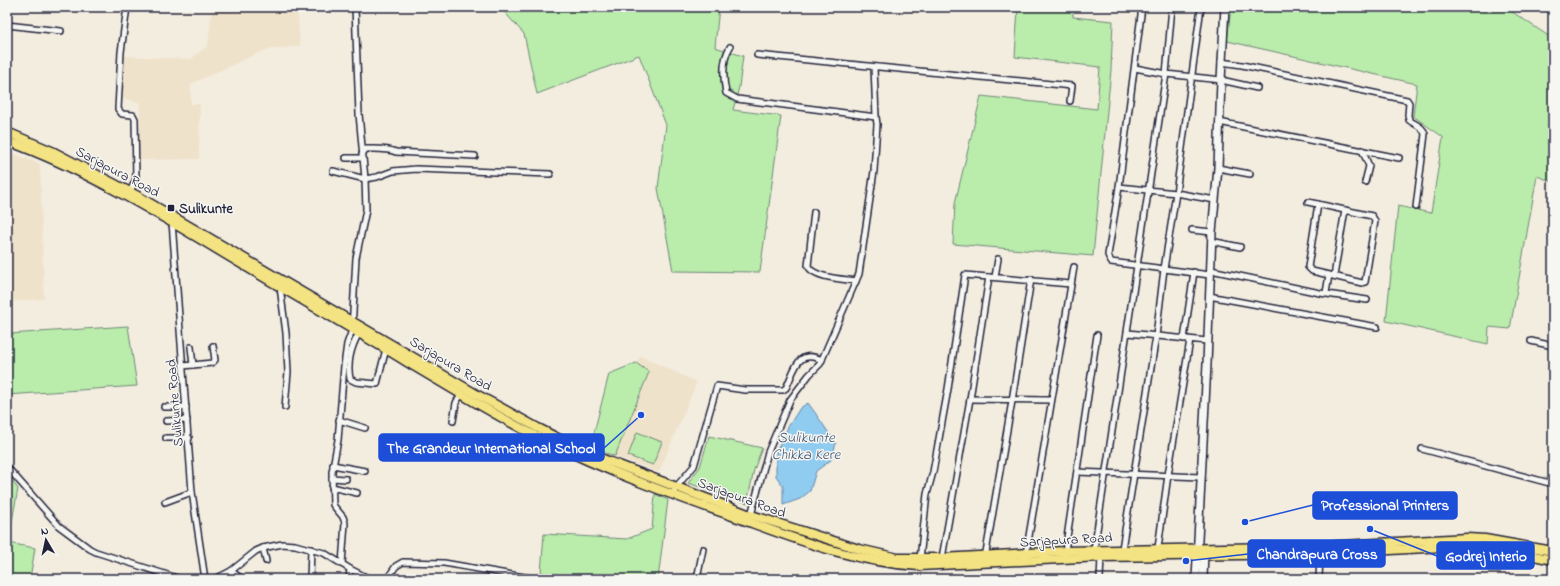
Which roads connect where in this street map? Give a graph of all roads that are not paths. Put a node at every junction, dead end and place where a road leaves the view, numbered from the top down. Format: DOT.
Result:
graph roads {
  1 [pos="127,7"];
  2 [pos="355,7"];
  3 [pos="1142,7"];
  4 [pos="1172,7"];
  5 [pos="1201,7"];
  6 [pos="1225,7"];
  7 [pos="7,26"];
  8 [pos="61,31"];
  9 [pos="730,47"];
  10 [pos="757,55"];
  11 [pos="1221,62"];
  12 [pos="874,67"];
  13 [pos="1135,68"];
  14 [pos="1166,74"];
  15 [pos="1192,78"];
  16 [pos="1221,80"];
  17 [pos="1256,88"];
  18 [pos="1070,101"];
  19 [pos="876,117"];
  20 [pos="1219,122"];
  21 [pos="7,132"];
  22 [pos="7,141"];
  23 [pos="1362,150"];
  24 [pos="362,156"];
  25 [pos="475,156"];
  26 [pos="346,158"];
  27 [pos="1399,158"];
  28 [pos="1218,168"];
  29 [pos="333,171"];
  30 [pos="550,174"];
  31 [pos="1250,174"];
  32 [pos="365,178"];
  33 [pos="1366,182"];
  34 [pos="1119,187"];
  35 [pos="1148,191"];
  36 [pos="130,192"];
  37 [pos="1176,193"];
  38 [pos="1215,200"];
  39 [pos="1308,202"];
  40 [pos="1318,204"];
  41 [pos="1416,207"];
  42 [pos="1345,210"];
  43 [pos="814,212"];
  44 [pos="172,220"];
  45 [pos="1192,230"];
  46 [pos="1212,232"];
  47 [pos="1212,241"];
  48 [pos="1240,247"];
  49 [pos="998,259"];
  50 [pos="1138,265"];
  51 [pos="1074,267"];
  52 [pos="1164,268"];
  53 [pos="1194,272"];
  54 [pos="1211,272"];
  55 [pos="1332,276"];
  56 [pos="989,277"];
  57 [pos="996,277"];
  58 [pos="1031,280"];
  59 [pos="856,281"];
  60 [pos="1072,284"];
  61 [pos="280,287"];
  62 [pos="1326,293"];
  63 [pos="1209,296"];
  64 [pos="1367,300"];
  65 [pos="353,321"];
  66 [pos="1377,327"];
  67 [pos="356,332"];
  68 [pos="1128,333"];
  69 [pos="1097,335"];
  70 [pos="1156,336"];
  71 [pos="1187,340"];
  72 [pos="1207,341"];
  73 [pos="1531,341"];
  74 [pos="213,346"];
  75 [pos="1553,346"];
  76 [pos="191,347"];
  77 [pos="386,349"];
  78 [pos="822,360"];
  79 [pos="193,365"];
  80 [pos="183,366"];
  81 [pos="461,394"];
  82 [pos="970,399"];
  83 [pos="1051,400"];
  84 [pos="1012,401"];
  85 [pos="164,407"];
  86 [pos="186,407"];
  87 [pos="285,407"];
  88 [pos="166,420"];
  89 [pos="187,420"];
  90 [pos="339,420"];
  91 [pos="453,421"];
  92 [pos="365,428"];
  93 [pos="166,438"];
  94 [pos="189,438"];
  95 [pos="1422,449"];
  96 [pos="333,465"];
  97 [pos="7,467"];
  98 [pos="365,471"];
  99 [pos="1077,472"];
  100 [pos="1106,472"];
  101 [pos="1134,474"];
  102 [pos="1168,475"];
  103 [pos="1201,477"];
  104 [pos="332,478"];
  105 [pos="346,478"];
  106 [pos="1553,484"];
  107 [pos="332,487"];
  108 [pos="675,491"];
  109 [pos="192,492"];
  110 [pos="356,493"];
  111 [pos="165,502"];
  112 [pos="751,515"];
  113 [pos="263,548"];
  114 [pos="1158,548"];
  115 [pos="311,549"];
  116 [pos="703,549"];
  117 [pos="1122,549"];
  118 [pos="1094,550"];
  119 [pos="1065,551"];
  120 [pos="1201,551"];
  121 [pos="1553,551"];
  122 [pos="1026,554"];
  123 [pos="1320,554"];
  124 [pos="1101,557"];
  125 [pos="942,558"];
  126 [pos="985,559"];
  127 [pos="1553,560"];
  128 [pos="266,561"];
  129 [pos="919,562"];
  130 [pos="342,564"];
  131 [pos="350,569"];
  132 [pos="231,572"];
  133 [pos="180,579"];
  134 [pos="206,579"];
  135 [pos="215,579"];
  136 [pos="242,579"];
  137 [pos="310,579"];
  138 [pos="349,579"];
  139 [pos="370,579"];
  140 [pos="387,579"];
  141 [pos="536,579"];
  142 [pos="697,579"];
  143 [pos="1100,579"];
  144 [pos="1196,579"];
  145 [pos="1203,579"];
  146 [pos="1319,579"];
  1 -- 36 [label="street"];
  2 -- 24 [label="street"];
  3 -- 13 [label="street"];
  4 -- 14 [label="street"];
  5 -- 15 [label="street"];
  6 -- 11 [label="street"];
  7 -- 8 [label="street"];
  9 -- 19 [label="street"];
  10 -- 12 [label="street"];
  11 -- 16 [label="street"];
  11 -- 41 [label="street"];
  12 -- 18 [label="street"];
  12 -- 19 [label="street"];
  13 -- 14 [label="street"];
  13 -- 34 [label="street"];
  14 -- 15 [label="street"];
  14 -- 35 [label="street"];
  15 -- 16 [label="street"];
  15 -- 37 [label="street"];
  16 -- 17 [label="street"];
  16 -- 20 [label="street"];
  19 -- 59 [label="street"];
  20 -- 23 [label="street"];
  20 -- 28 [label="street"];
  21 -- 36 [label="main road, Sarjapura Road"];
  22 -- 44 [label="main road, Sarjapura Road"];
  23 -- 27 [label="street"];
  23 -- 33 [label="street"];
  24 -- 25 [label="street"];
  24 -- 26 [label="street"];
  24 -- 32 [label="street"];
  28 -- 31 [label="street"];
  28 -- 38 [label="street"];
  29 -- 32 [label="street"];
  30 -- 32 [label="street"];
  32 -- 65 [label="street"];
  34 -- 35 [label="street"];
  34 -- 50 [label="street"];
  35 -- 37 [label="street"];
  35 -- 50 [label="street"];
  36 -- 44 [label="main road, Sarjapura Road"];
  37 -- 38 [label="street"];
  37 -- 52 [label="street"];
  38 -- 46 [label="street"];
  39 -- 40 [label="street"];
  40 -- 42 [label="street"];
  40 -- 55 [label="street"];
  42 -- 55 [label="street"];
  42 -- 55 [label="street"];
  43 -- 59 [label="street"];
  44 -- 61 [label="main road, Sarjapura Road"];
  44 -- 65 [label="main road, Sarjapura Road"];
  44 -- 80 [label="street, Sulikunte Road"];
  45 -- 46 [label="street"];
  46 -- 47 [label="street"];
  47 -- 48 [label="street"];
  47 -- 54 [label="street"];
  49 -- 57 [label="street"];
  50 -- 52 [label="street"];
  50 -- 68 [label="street"];
  51 -- 60 [label="street"];
  52 -- 53 [label="street"];
  52 -- 70 [label="street"];
  53 -- 54 [label="street"];
  53 -- 71 [label="street"];
  54 -- 62 [label="street"];
  54 -- 63 [label="street"];
  55 -- 62 [label="street"];
  56 -- 57 [label="street"];
  56 -- 82 [label="street"];
  56 -- 129 [label="street"];
  57 -- 58 [label="street"];
  58 -- 60 [label="street"];
  58 -- 84 [label="street"];
  59 -- 78 [label="street"];
  60 -- 83 [label="street"];
  61 -- 67 [label="main road, Sarjapura Road"];
  61 -- 87 [label="street"];
  62 -- 64 [label="street"];
  63 -- 66 [label="street"];
  63 -- 72 [label="street"];
  65 -- 67 [label="street"];
  65 -- 108 [label="main road, Sarjapura Road"];
  67 -- 77 [label="main road, Sarjapura Road"];
  67 -- 77 [label="street"];
  67 -- 90 [label="street"];
  68 -- 70 [label="street"];
  68 -- 100 [label="street"];
  69 -- 99 [label="street"];
  70 -- 71 [label="street"];
  70 -- 101 [label="street"];
  71 -- 72 [label="street"];
  71 -- 102 [label="street"];
  72 -- 103 [label="street"];
  73 -- 75 [label="street"];
  74 -- 79 [label="street"];
  76 -- 79 [label="street"];
  77 -- 81 [label="main road, Sarjapura Road"];
  78 -- 108 [label="street"];
  78 -- 112 [label="street"];
  79 -- 80 [label="street"];
  80 -- 86 [label="street, Sulikunte Road"];
  81 -- 91 [label="street"];
  81 -- 108 [label="main road, Sarjapura Road"];
  82 -- 84 [label="street"];
  82 -- 125 [label="street"];
  83 -- 84 [label="street"];
  83 -- 122 [label="street"];
  84 -- 126 [label="street"];
  85 -- 86 [label="street"];
  86 -- 89 [label="street, Sulikunte Road"];
  88 -- 89 [label="street"];
  89 -- 94 [label="street, Sulikunte Road"];
  90 -- 92 [label="street"];
  90 -- 96 [label="street"];
  93 -- 94 [label="street"];
  94 -- 109 [label="street, Sulikunte Road"];
  95 -- 106 [label="street"];
  96 -- 98 [label="street"];
  96 -- 104 [label="street"];
  97 -- 133 [label="street"];
  99 -- 100 [label="street"];
  99 -- 119 [label="street"];
  100 -- 101 [label="street"];
  100 -- 118 [label="street"];
  101 -- 102 [label="street"];
  101 -- 117 [label="street"];
  102 -- 103 [label="street"];
  102 -- 114 [label="street"];
  103 -- 120 [label="street"];
  104 -- 105 [label="street"];
  104 -- 107 [label="street"];
  107 -- 110 [label="street"];
  107 -- 130 [label="street"];
  108 -- 112 [label="main road, Sarjapura Road"];
  108 -- 129 [label="main road, Sarjapura Road"];
  109 -- 111 [label="street"];
  109 -- 134 [label="street, Sulikunte Road"];
  112 -- 129 [label="main road, Sarjapura Road"];
  113 -- 115 [label="street"];
  113 -- 128 [label="street"];
  113 -- 132 [label="street"];
  114 -- 117 [label="main road, Sarjapura Road"];
  114 -- 120 [label="main road, Sarjapura Road"];
  115 -- 130 [label="street"];
  115 -- 137 [label="street"];
  116 -- 142 [label="street"];
  117 -- 118 [label="main road, Sarjapura Road"];
  118 -- 119 [label="main road, Sarjapura Road"];
  119 -- 122 [label="main road, Sarjapura Road"];
  120 -- 121 [label="main road, Sarjapura Road"];
  120 -- 123 [label="main road, Sarjapura Road"];
  120 -- 124 [label="main road, Sarjapura Road"];
  120 -- 144 [label="street"];
  120 -- 145 [label="street"];
  122 -- 126 [label="main road, Sarjapura Road"];
  123 -- 127 [label="main road, Sarjapura Road"];
  123 -- 146 [label="street"];
  124 -- 126 [label="main road, Sarjapura Road"];
  124 -- 143 [label="street"];
  125 -- 126 [label="main road, Sarjapura Road"];
  125 -- 129 [label="main road, Sarjapura Road"];
  126 -- 129 [label="main road, Sarjapura Road"];
  130 -- 131 [label="street"];
  131 -- 138 [label="street"];
  131 -- 139 [label="street"];
  132 -- 135 [label="street"];
  132 -- 136 [label="street"];
  140 -- 141 [label="street"];
}
